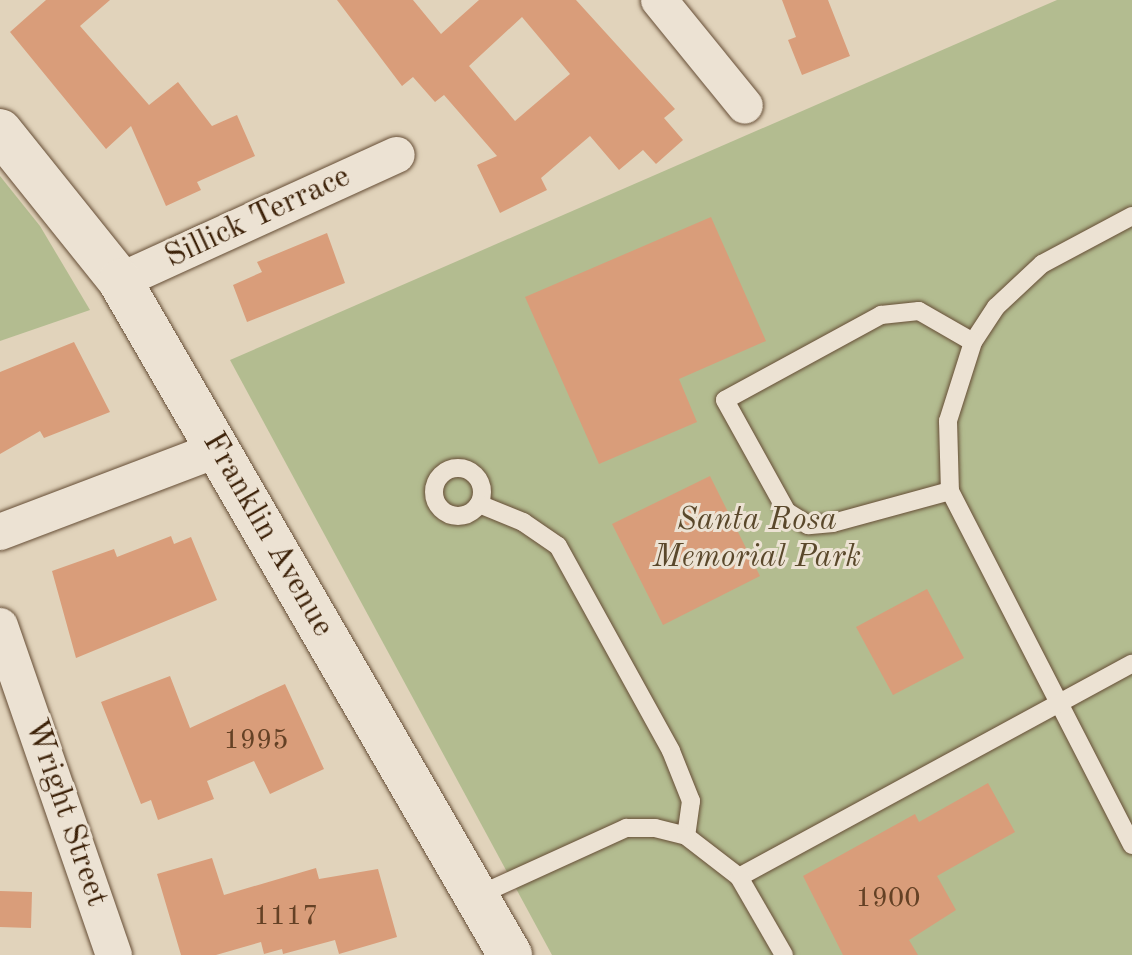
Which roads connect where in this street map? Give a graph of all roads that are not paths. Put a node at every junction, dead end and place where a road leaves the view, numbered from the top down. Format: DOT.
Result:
graph roads {
  1 [pos="659,0"];
  2 [pos="745,106"];
  3 [pos="0,131"];
  4 [pos="397,155"];
  5 [pos="1132,216"];
  6 [pos="120,281"];
  7 [pos="973,342"];
  8 [pos="216,450"];
  9 [pos="950,491"];
  10 [pos="479,504"];
  11 [pos="0,532"];
  12 [pos="0,626"];
  13 [pos="1132,664"];
  14 [pos="1056,705"];
  15 [pos="686,836"];
  16 [pos="1132,845"];
  17 [pos="739,877"];
  18 [pos="479,895"];
  19 [pos="114,955"];
  20 [pos="510,955"];
  21 [pos="784,955"];
  1 -- 2 [label="street"];
  3 -- 6 [label="main road, Franklin Avenue"];
  4 -- 6 [label="street, Sillick Terrace"];
  5 -- 7 [label="lane"];
  6 -- 8 [label="main road, Franklin Avenue"];
  7 -- 9 [label="lane"];
  7 -- 9 [label="lane"];
  8 -- 11 [label="street"];
  8 -- 18 [label="main road, Franklin Avenue"];
  9 -- 14 [label="lane"];
  10 -- 15 [label="lane"];
  12 -- 19 [label="street, Wright Street"];
  13 -- 14 [label="lane"];
  14 -- 16 [label="lane"];
  14 -- 17 [label="lane"];
  15 -- 17 [label="lane"];
  15 -- 18 [label="lane"];
  17 -- 21 [label="lane"];
  18 -- 20 [label="main road, Franklin Avenue"];
}
